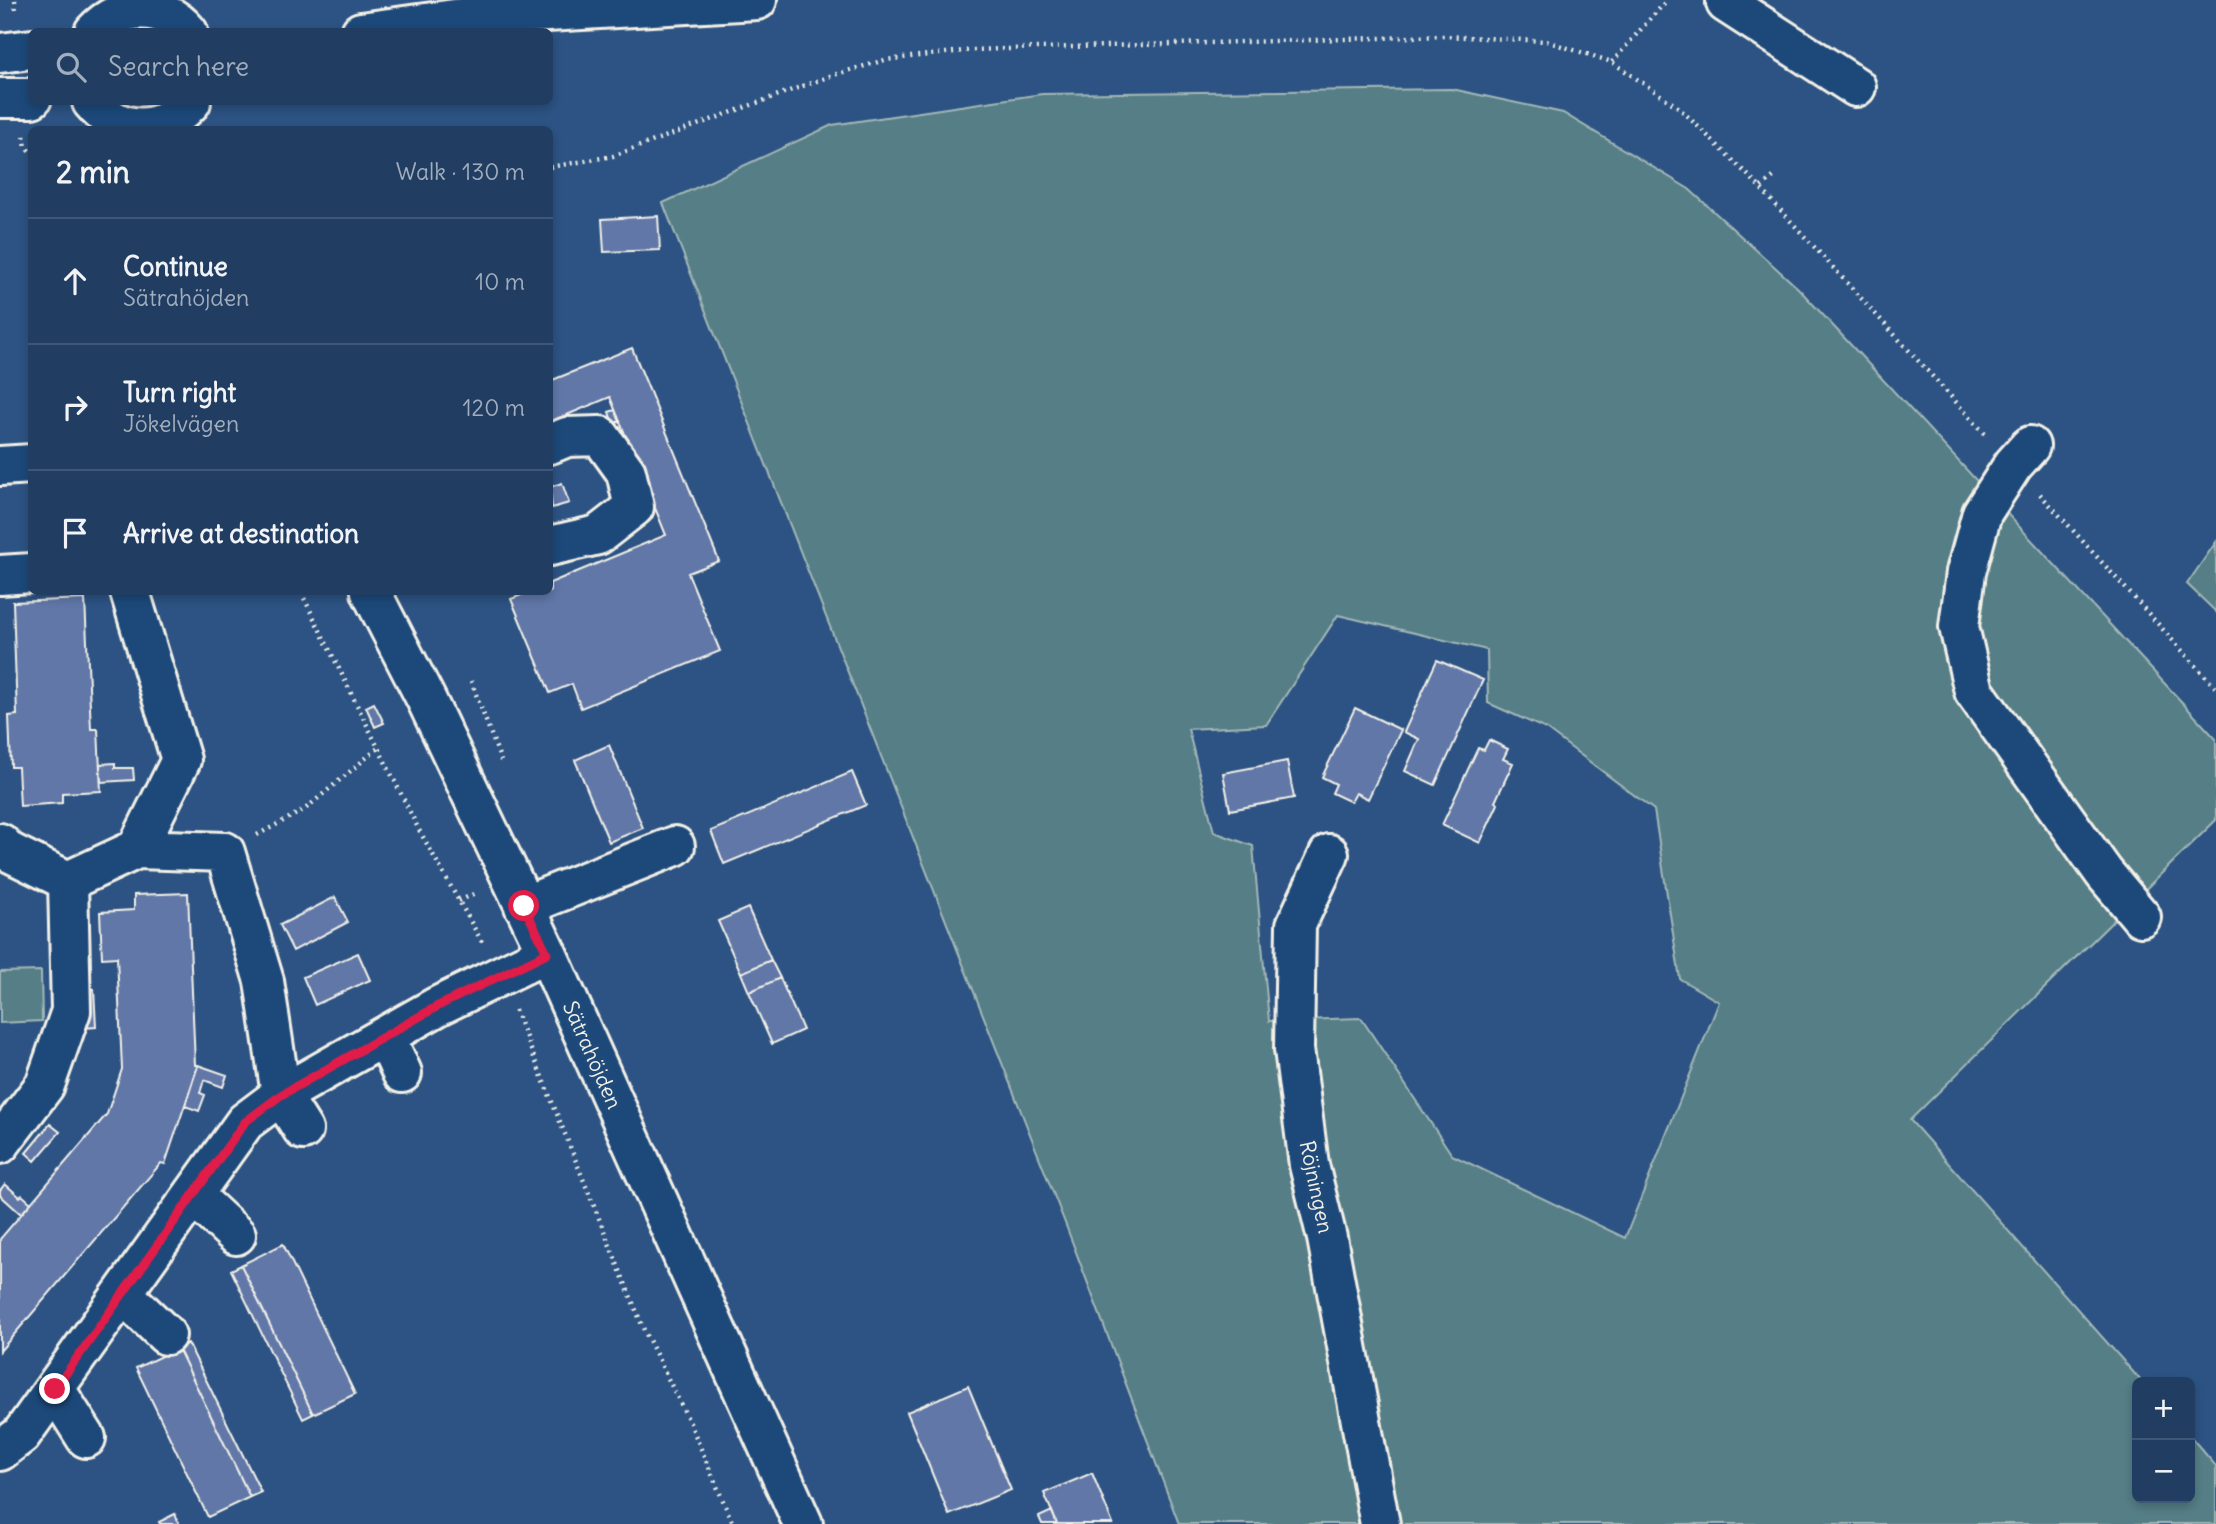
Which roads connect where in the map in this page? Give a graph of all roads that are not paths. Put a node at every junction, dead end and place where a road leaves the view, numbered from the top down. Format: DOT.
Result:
graph roads {
  1 [pos="757,0"];
  2 [pos="1723,1"];
  3 [pos="127,5"];
  4 [pos="99,28"];
  5 [pos="185,28"];
  6 [pos="390,28"];
  7 [pos="28,50"];
  8 [pos="0,53"];
  9 [pos="1856,87"];
  10 [pos="0,98"];
  11 [pos="28,98"];
  12 [pos="90,105"];
  13 [pos="175,118"];
  14 [pos="126,126"];
  15 [pos="152,126"];
  16 [pos="553,443"];
  17 [pos="2022,456"];
  18 [pos="28,464"];
  19 [pos="0,466"];
  20 [pos="553,545"];
  21 [pos="28,573"];
  22 [pos="0,575"];
  23 [pos="132,595"];
  24 [pos="373,595"];
  25 [pos="0,843"];
  26 [pos="675,846"];
  27 [pos="137,849"];
  28 [pos="1329,854"];
  29 [pos="68,881"];
  30 [pos="524,906"];
  31 [pos="2141,917"];
  32 [pos="547,953"];
  33 [pos="384,1036"];
  34 [pos="402,1073"];
  35 [pos="281,1095"];
  36 [pos="303,1130"];
  37 [pos="0,1144"];
  38 [pos="193,1195"];
  39 [pos="236,1235"];
  40 [pos="123,1294"];
  41 [pos="166,1335"];
  42 [pos="55,1389"];
  43 [pos="86,1438"];
  44 [pos="0,1451"];
  45 [pos="803,1524"];
  46 [pos="1380,1524"];
  1 -- 6 [label="street"];
  2 -- 9 [label="street"];
  3 -- 4 [label="street"];
  3 -- 5 [label="street"];
  7 -- 8 [label="street"];
  10 -- 11 [label="street"];
  12 -- 14 [label="street"];
  13 -- 15 [label="street"];
  16 -- 20 [label="street"];
  17 -- 31 [label="street"];
  18 -- 19 [label="street"];
  21 -- 22 [label="street"];
  23 -- 27 [label="street"];
  24 -- 30 [label="street, Sätrahöjden"];
  25 -- 29 [label="street"];
  26 -- 30 [label="street"];
  27 -- 29 [label="street"];
  27 -- 35 [label="street"];
  28 -- 46 [label="street, Röjningen"];
  29 -- 37 [label="street"];
  30 -- 32 [label="street, Sätrahöjden"];
  32 -- 33 [label="street"];
  32 -- 45 [label="street, Sätrahöjden"];
  33 -- 34 [label="street"];
  33 -- 35 [label="street"];
  35 -- 36 [label="street"];
  35 -- 38 [label="street"];
  38 -- 39 [label="street"];
  38 -- 40 [label="street"];
  40 -- 41 [label="street"];
  40 -- 42 [label="street"];
  42 -- 43 [label="street"];
  42 -- 44 [label="street"];
}
